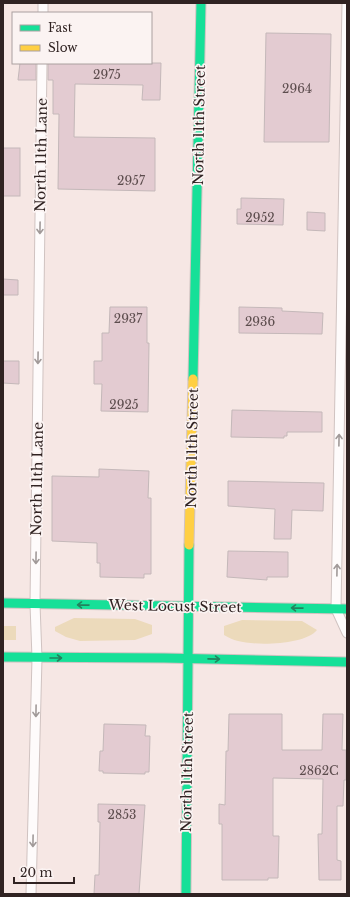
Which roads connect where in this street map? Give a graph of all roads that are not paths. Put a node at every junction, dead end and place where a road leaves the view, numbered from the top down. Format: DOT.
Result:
graph roads {
  1 [pos="201,3"];
  2 [pos="347,3"];
  3 [pos="42,64"];
  4 [pos="3,603"];
  5 [pos="35,604"];
  6 [pos="188,606"];
  7 [pos="336,609"];
  8 [pos="347,609"];
  9 [pos="347,633"];
  10 [pos="3,657"];
  11 [pos="37,658"];
  12 [pos="188,658"];
  13 [pos="347,662"];
  14 [pos="31,894"];
  15 [pos="186,894"];
  1 -- 6 [label="street, North 11th Street"];
  7 -- 2 [label="lane, one-way"];
  3 -- 5 [label="lane, North 11th Lane, one-way"];
  4 -- 5 [label="street, West Locust Street"];
  6 -- 5 [label="street, West Locust Street, one-way"];
  5 -- 11 [label="lane, North 11th Lane"];
  7 -- 6 [label="street, West Locust Street, one-way"];
  6 -- 12 [label="street, North 11th Street"];
  7 -- 8 [label="street, West Locust Street"];
  7 -- 9 [label="lane"];
  10 -- 11 [label="street"];
  11 -- 12 [label="street, one-way"];
  11 -- 14 [label="lane, North 11th Lane, one-way"];
  12 -- 13 [label="street, one-way"];
  12 -- 15 [label="street, North 11th Street"];
}
